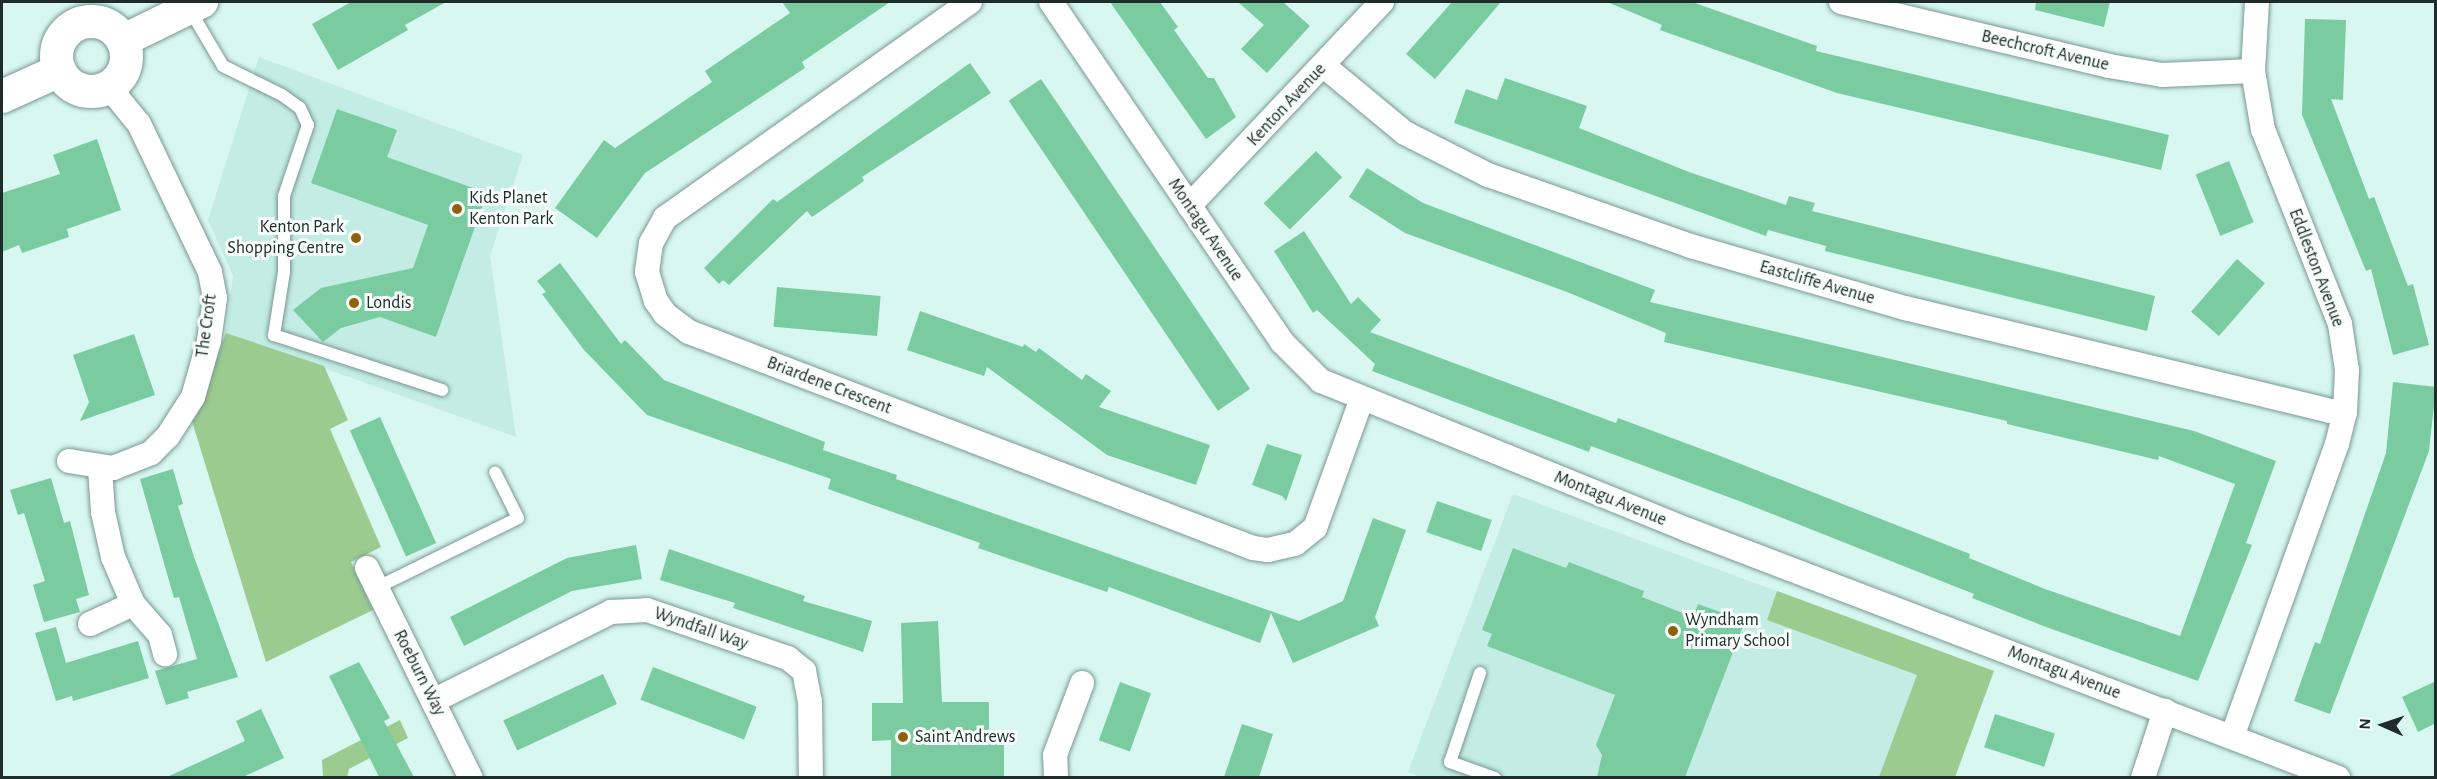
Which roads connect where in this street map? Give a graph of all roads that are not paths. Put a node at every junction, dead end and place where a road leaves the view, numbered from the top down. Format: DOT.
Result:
graph roads {
  1 [pos="970,2"];
  2 [pos="1052,2"];
  3 [pos="1382,2"];
  4 [pos="1841,2"];
  5 [pos="2257,2"];
  6 [pos="196,5"];
  7 [pos="69,13"];
  8 [pos="124,40"];
  9 [pos="1324,66"];
  10 [pos="59,70"];
  11 [pos="2253,71"];
  12 [pos="108,86"];
  13 [pos="2,96"];
  14 [pos="1190,206"];
  15 [pos="442,390"];
  16 [pos="1362,400"];
  17 [pos="2345,412"];
  18 [pos="69,461"];
  19 [pos="100,468"];
  20 [pos="495,471"];
  21 [pos="372,578"];
  22 [pos="132,604"];
  23 [pos="90,624"];
  24 [pos="165,654"];
  25 [pos="1480,673"];
  26 [pos="1082,683"];
  27 [pos="433,701"];
  28 [pos="2165,711"];
  29 [pos="2232,737"];
  30 [pos="471,777"];
  31 [pos="811,777"];
  32 [pos="1056,777"];
  33 [pos="1496,777"];
  34 [pos="2143,777"];
  35 [pos="2338,777"];
  1 -- 16 [label="street, Briardene Crescent"];
  2 -- 14 [label="street, Montagu Avenue"];
  3 -- 9 [label="street, Kenton Avenue"];
  4 -- 11 [label="street, Beechcroft Avenue"];
  5 -- 11 [label="street, Eddleston Avenue"];
  6 -- 8 [label="street"];
  6 -- 15 [label="lane"];
  7 -- 8 [label="main road"];
  7 -- 10 [label="main road"];
  8 -- 12 [label="main road"];
  9 -- 14 [label="street, Kenton Avenue"];
  9 -- 17 [label="street, Eastcliffe Avenue"];
  10 -- 12 [label="main road"];
  10 -- 13 [label="main road"];
  11 -- 17 [label="street, Eddleston Avenue"];
  12 -- 19 [label="street, The Croft"];
  14 -- 16 [label="street, Montagu Avenue"];
  16 -- 28 [label="street, Montagu Avenue"];
  17 -- 29 [label="street, Eddleston Avenue"];
  18 -- 19 [label="street, The Croft"];
  19 -- 22 [label="street"];
  20 -- 21 [label="lane"];
  21 -- 27 [label="street, Roeburn Way"];
  22 -- 23 [label="street"];
  22 -- 24 [label="street"];
  25 -- 33 [label="lane"];
  26 -- 32 [label="street"];
  27 -- 30 [label="street, Roeburn Way"];
  27 -- 31 [label="street, Wyndfall Way"];
  28 -- 29 [label="street, Montagu Avenue"];
  28 -- 34 [label="street"];
  29 -- 35 [label="street, Montagu Avenue"];
}
